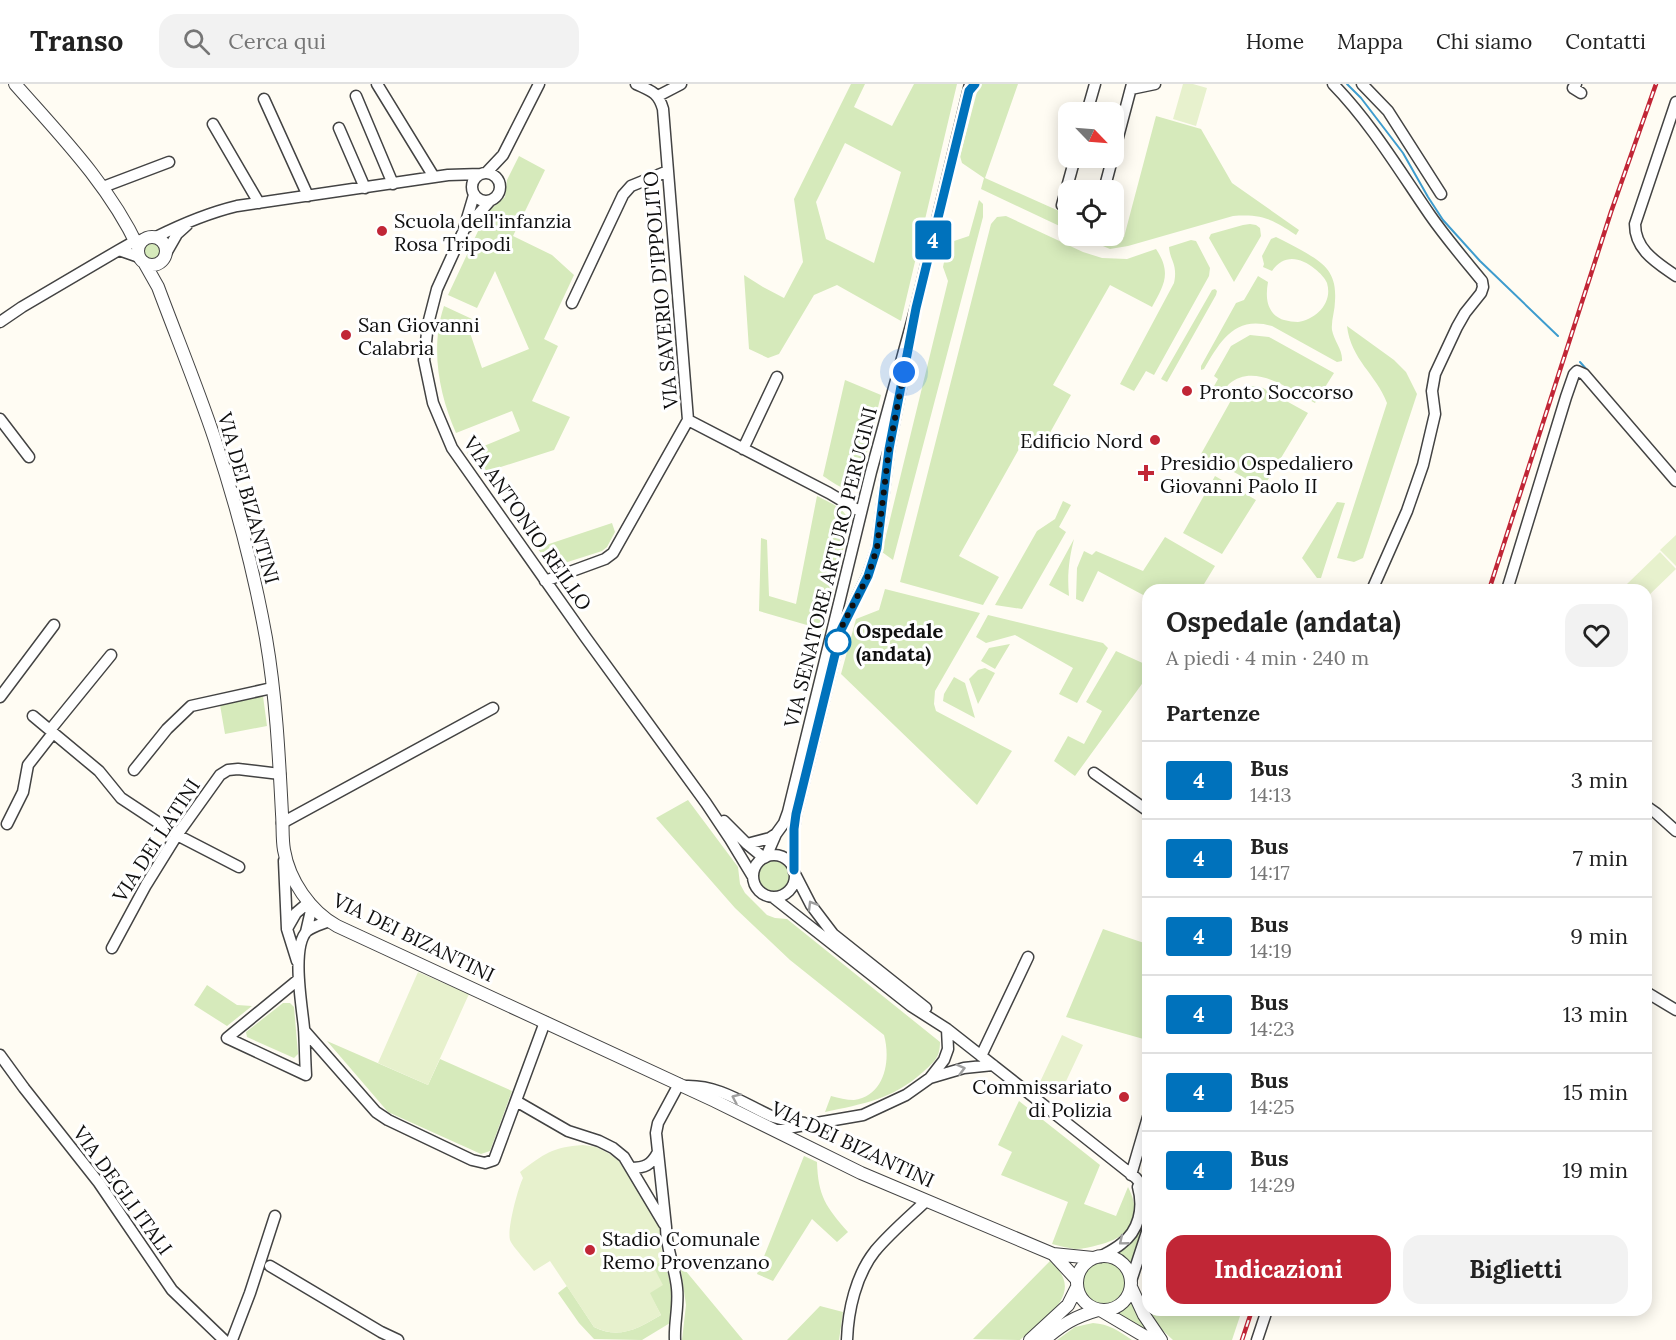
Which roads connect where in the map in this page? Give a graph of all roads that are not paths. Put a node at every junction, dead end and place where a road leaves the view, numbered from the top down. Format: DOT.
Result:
graph roads {
  1 [pos="377,84"];
  2 [pos="539,84"];
  3 [pos="636,84"];
  4 [pos="681,84"];
  5 [pos="1095,84"];
  6 [pos="1155,84"];
  7 [pos="1333,84"];
  8 [pos="1362,84"];
  9 [pos="971,86"];
  10 [pos="22,87"];
  11 [pos="1132,87"];
  12 [pos="356,96"];
  13 [pos="658,96"];
  14 [pos="264,99"];
  15 [pos="1090,102"];
  16 [pos="1676,102"];
  17 [pos="213,124"];
  18 [pos="339,128"];
  19 [pos="503,154"];
  20 [pos="169,162"];
  21 [pos="668,171"];
  22 [pos="483,173"];
  23 [pos="448,176"];
  24 [pos="434,177"];
  25 [pos="1107,180"];
  26 [pos="499,181"];
  27 [pos="393,184"];
  28 [pos="104,187"];
  29 [pos="365,188"];
  30 [pos="473,193"];
  31 [pos="1441,194"];
  32 [pos="308,196"];
  33 [pos="489,202"];
  34 [pos="259,203"];
  35 [pos="191,220"];
  36 [pos="464,232"];
  37 [pos="144,246"];
  38 [pos="119,250"];
  39 [pos="164,257"];
  40 [pos="1676,276"];
  41 [pos="158,287"];
  42 [pos="572,303"];
  43 [pos="916,308"];
  44 [pos="0,322"];
  45 [pos="777,376"];
  46 [pos="0,418"];
  47 [pos="688,420"];
  48 [pos="743,449"];
  49 [pos="29,457"];
  50 [pos="1676,482"];
  51 [pos="861,511"];
  52 [pos="882,515"];
  53 [pos="847,575"];
  54 [pos="545,581"];
  55 [pos="1375,584"];
  56 [pos="1509,584"];
  57 [pos="863,585"];
  58 [pos="54,625"];
  59 [pos="111,655"];
  60 [pos="272,688"];
  61 [pos="0,697"];
  62 [pos="493,708"];
  63 [pos="33,716"];
  64 [pos="51,732"];
  65 [pos="134,770"];
  66 [pos="1094,773"];
  67 [pos="280,774"];
  68 [pos="706,803"];
  69 [pos="1142,807"];
  70 [pos="1652,810"];
  71 [pos="282,822"];
  72 [pos="7,824"];
  73 [pos="1676,831"];
  74 [pos="776,834"];
  75 [pos="177,835"];
  76 [pos="747,844"];
  77 [pos="284,851"];
  78 [pos="765,857"];
  79 [pos="239,867"];
  80 [pos="794,871"];
  81 [pos="753,878"];
  82 [pos="774,898"];
  83 [pos="311,904"];
  84 [pos="329,921"];
  85 [pos="287,929"];
  86 [pos="306,932"];
  87 [pos="112,948"];
  88 [pos="1028,957"];
  89 [pos="298,964"];
  90 [pos="299,979"];
  91 [pos="1652,996"];
  92 [pos="1676,1010"];
  93 [pos="545,1022"];
  94 [pos="947,1029"];
  95 [pos="304,1030"];
  96 [pos="0,1055"];
  97 [pos="981,1056"];
  98 [pos="993,1065"];
  99 [pos="930,1078"];
  100 [pos="682,1085"];
  101 [pos="516,1101"];
  102 [pos="810,1124"];
  103 [pos="772,1125"];
  104 [pos="1142,1142"];
  105 [pos="798,1143"];
  106 [pos="658,1152"];
  107 [pos="631,1168"];
  108 [pos="1134,1176"];
  109 [pos="1142,1186"];
  110 [pos="926,1201"];
  111 [pos="275,1216"];
  112 [pos="666,1227"];
  113 [pos="1142,1248"];
  114 [pos="1053,1254"];
  115 [pos="1097,1257"];
  116 [pos="270,1266"];
  117 [pos="1077,1284"];
  118 [pos="1131,1284"];
  119 [pos="1142,1309"];
  120 [pos="1100,1310"];
  121 [pos="1145,1316"];
  122 [pos="1265,1316"];
  123 [pos="380,1336"];
  124 [pos="224,1340"];
  125 [pos="232,1340"];
  126 [pos="398,1340"];
  127 [pos="675,1340"];
  128 [pos="847,1340"];
  129 [pos="1030,1340"];
  130 [pos="1044,1340"];
  131 [pos="1151,1340"];
  132 [pos="1161,1340"];
  133 [pos="1257,1340"];
  1 -- 24 [label="street"];
  2 -- 19 [label="street"];
  3 -- 13 [label="street"];
  4 -- 13 [label="street"];
  5 -- 15 [label="street"];
  6 -- 11 [label="street"];
  7 -- 55 [label="street"];
  8 -- 31 [label="street"];
  9 -- 43 [label="street, VIA SENATORE ARTURO PERUGINI"];
  10 -- 28 [label="street"];
  11 -- 25 [label="street"];
  12 -- 27 [label="street"];
  13 -- 21 [label="street, VIA SAVERIO D'IPPOLITO"];
  14 -- 32 [label="street"];
  16 -- 40 [label="street"];
  17 -- 34 [label="street"];
  18 -- 29 [label="street"];
  19 -- 22 [label="street"];
  19 -- 26 [label="street"];
  20 -- 28 [label="street"];
  21 -- 42 [label="street"];
  21 -- 47 [label="street, VIA SAVERIO D'IPPOLITO"];
  22 -- 23 [label="street"];
  22 -- 26 [label="street"];
  22 -- 30 [label="street"];
  23 -- 24 [label="street"];
  23 -- 30 [label="street"];
  24 -- 27 [label="street"];
  26 -- 33 [label="street"];
  27 -- 29 [label="street"];
  28 -- 37 [label="street"];
  29 -- 32 [label="street"];
  30 -- 33 [label="street"];
  30 -- 36 [label="street, VIA ANTONIO REILLO"];
  32 -- 34 [label="street"];
  33 -- 36 [label="street, VIA ANTONIO REILLO"];
  34 -- 35 [label="street"];
  35 -- 37 [label="street"];
  35 -- 39 [label="street"];
  36 -- 54 [label="street, VIA ANTONIO REILLO"];
  37 -- 38 [label="street"];
  37 -- 38 [label="street"];
  37 -- 39 [label="street"];
  37 -- 39 [label="street"];
  37 -- 41 [label="street, VIA DEI BIZANTINI"];
  38 -- 44 [label="street"];
  39 -- 41 [label="street"];
  41 -- 60 [label="street, VIA DEI BIZANTINI"];
  43 -- 51 [label="street, VIA SENATORE ARTURO PERUGINI"];
  43 -- 52 [label="street, VIA SENATORE ARTURO PERUGINI"];
  45 -- 48 [label="street"];
  46 -- 49 [label="street"];
  47 -- 48 [label="street, VIA SAVERIO D'IPPOLITO"];
  47 -- 54 [label="street"];
  48 -- 51 [label="street, VIA SAVERIO D'IPPOLITO"];
  50 -- 56 [label="street"];
  51 -- 52 [label="street, VIA SAVERIO D'IPPOLITO"];
  51 -- 53 [label="street, VIA SENATORE ARTURO PERUGINI"];
  52 -- 57 [label="street, VIA SENATORE ARTURO PERUGINI"];
  53 -- 57 [label="street"];
  53 -- 74 [label="street, VIA SENATORE ARTURO PERUGINI"];
  54 -- 68 [label="street, VIA ANTONIO REILLO"];
  57 -- 80 [label="street, VIA SENATORE ARTURO PERUGINI"];
  58 -- 61 [label="street"];
  59 -- 64 [label="street"];
  60 -- 65 [label="street"];
  60 -- 67 [label="street, VIA DEI BIZANTINI"];
  62 -- 71 [label="street"];
  63 -- 64 [label="street"];
  64 -- 72 [label="street"];
  64 -- 75 [label="street"];
  66 -- 69 [label="street"];
  67 -- 71 [label="street, VIA DEI BIZANTINI"];
  67 -- 75 [label="street, VIA DEI LATINI"];
  68 -- 76 [label="street, VIA ANTONIO REILLO"];
  68 -- 81 [label="street, VIA ANTONIO REILLO"];
  70 -- 73 [label="street"];
  71 -- 77 [label="street, VIA DEI BIZANTINI"];
  74 -- 76 [label="street"];
  74 -- 78 [label="street, VIA SENATORE ARTURO PERUGINI"];
  75 -- 79 [label="street"];
  75 -- 87 [label="street, VIA DEI LATINI"];
  76 -- 78 [label="street, VIA ANTONIO REILLO"];
  77 -- 83 [label="street, VIA DEI BIZANTINI"];
  77 -- 85 [label="street"];
  78 -- 80 [label="street"];
  78 -- 81 [label="street"];
  80 -- 82 [label="street"];
  94 -- 80 [label="street, VIA SENATORE ARTURO PERUGINI, one-way"];
  81 -- 82 [label="street"];
  82 -- 94 [label="street, VIA SENATORE ARTURO PERUGINI"];
  83 -- 84 [label="street, VIA DEI BIZANTINI"];
  83 -- 85 [label="street"];
  83 -- 86 [label="street"];
  84 -- 86 [label="street"];
  84 -- 93 [label="street, VIA DEI BIZANTINI"];
  85 -- 89 [label="street"];
  86 -- 89 [label="street"];
  88 -- 97 [label="street"];
  89 -- 90 [label="street"];
  90 -- 95 [label="street"];
  90 -- 95 [label="street"];
  91 -- 92 [label="street"];
  93 -- 100 [label="street, VIA DEI BIZANTINI"];
  93 -- 101 [label="street"];
  94 -- 97 [label="street, VIA SENATORE ARTURO PERUGINI"];
  94 -- 99 [label="street"];
  95 -- 101 [label="street"];
  96 -- 124 [label="street, VIA DEGLI ITALI"];
  97 -- 98 [label="street, VIA SENATORE ARTURO PERUGINI"];
  99 -- 98 [label="street, one-way"];
  98 -- 108 [label="street, VIA SENATORE ARTURO PERUGINI"];
  99 -- 102 [label="street"];
  100 -- 103 [label="street, VIA DEI BIZANTINI"];
  100 -- 106 [label="street"];
  101 -- 107 [label="street"];
  102 -- 103 [label="street"];
  102 -- 105 [label="street"];
  103 -- 105 [label="street, VIA DEI BIZANTINI"];
  104 -- 108 [label="street"];
  105 -- 110 [label="street, VIA DEI BIZANTINI"];
  106 -- 107 [label="street"];
  106 -- 112 [label="street"];
  107 -- 112 [label="street"];
  108 -- 109 [label="street, VIA SENATORE ARTURO PERUGINI"];
  108 -- 115 [label="street, one-way"];
  110 -- 114 [label="street, VIA DEI BIZANTINI"];
  110 -- 128 [label="street"];
  111 -- 125 [label="street"];
  112 -- 127 [label="street"];
  113 -- 118 [label="street"];
  114 -- 115 [label="street, VIA DEI BIZANTINI"];
  114 -- 117 [label="street, VIA DEI BIZANTINI"];
  115 -- 117 [label="street"];
  115 -- 118 [label="street"];
  116 -- 123 [label="street"];
  117 -- 120 [label="street"];
  117 -- 129 [label="street"];
  118 -- 119 [label="street"];
  118 -- 120 [label="street"];
  120 -- 130 [label="street"];
  120 -- 131 [label="street"];
  121 -- 132 [label="street"];
  122 -- 133 [label="street"];
  123 -- 126 [label="street"];
}
